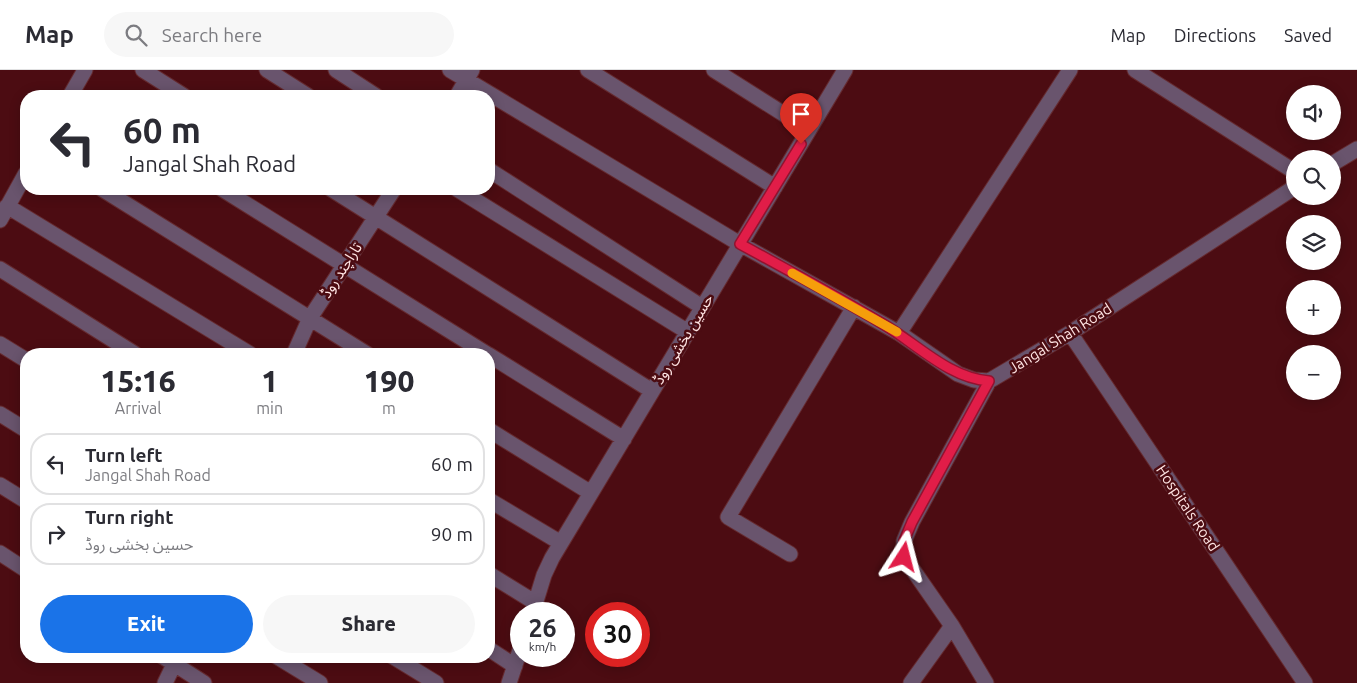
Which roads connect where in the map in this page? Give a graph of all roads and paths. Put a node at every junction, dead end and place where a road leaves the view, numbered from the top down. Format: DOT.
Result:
graph roads {
  1 [pos="85,70"];
  2 [pos="142,70"];
  3 [pos="266,70"];
  4 [pos="336,70"];
  5 [pos="450,70"];
  6 [pos="588,70"];
  7 [pos="714,70"];
  8 [pos="1070,70"];
  9 [pos="1135,70"];
  10 [pos="843,71"];
  11 [pos="470,75"];
  12 [pos="75,90"];
  13 [pos="174,90"];
  14 [pos="298,90"];
  15 [pos="367,90"];
  16 [pos="461,90"];
  17 [pos="494,90"];
  18 [pos="495,91"];
  19 [pos="809,130"];
  20 [pos="1357,149"];
  21 [pos="1341,159"];
  22 [pos="1286,166"];
  23 [pos="495,174"];
  24 [pos="20,183"];
  25 [pos="775,186"];
  26 [pos="1286,193"];
  27 [pos="112,195"];
  28 [pos="232,195"];
  29 [pos="341,195"];
  30 [pos="390,195"];
  31 [pos="466,195"];
  32 [pos="7,206"];
  33 [pos="375,216"];
  34 [pos="0,220"];
  35 [pos="740,244"];
  36 [pos="345,265"];
  37 [pos="0,269"];
  38 [pos="702,307"];
  39 [pos="854,307"];
  40 [pos="310,318"];
  41 [pos="688,332"];
  42 [pos="1070,333"];
  43 [pos="899,334"];
  44 [pos="0,344"];
  45 [pos="125,348"];
  46 [pos="240,348"];
  47 [pos="297,348"];
  48 [pos="358,348"];
  49 [pos="478,348"];
  50 [pos="20,356"];
  51 [pos="495,358"];
  52 [pos="989,381"];
  53 [pos="652,391"];
  54 [pos="0,414"];
  55 [pos="20,426"];
  56 [pos="495,434"];
  57 [pos="624,439"];
  58 [pos="0,485"];
  59 [pos="591,493"];
  60 [pos="20,498"];
  61 [pos="495,504"];
  62 [pos="560,543"];
  63 [pos="0,553"];
  64 [pos="790,554"];
  65 [pos="20,566"];
  66 [pos="495,579"];
  67 [pos="526,602"];
  68 [pos="536,602"];
  69 [pos="952,626"];
  70 [pos="495,653"];
  71 [pos="175,663"];
  72 [pos="181,663"];
  73 [pos="287,663"];
  74 [pos="403,663"];
  75 [pos="510,663"];
  76 [pos="515,667"];
  77 [pos="165,683"];
  78 [pos="204,683"];
  79 [pos="320,683"];
  80 [pos="436,683"];
  81 [pos="509,683"];
  82 [pos="910,683"];
  83 [pos="986,683"];
  84 [pos="1305,683"];
  1 -- 12 [label="street"];
  2 -- 13 [label="street"];
  3 -- 14 [label="street"];
  4 -- 15 [label="street"];
  5 -- 11 [label="street"];
  6 -- 25 [label="street"];
  7 -- 19 [label="street"];
  8 -- 43 [label="street"];
  9 -- 22 [label="street"];
  10 -- 19 [label="street, حسین بخشی روڈ"];
  11 -- 16 [label="street"];
  11 -- 17 [label="street"];
  18 -- 35 [label="street"];
  19 -- 25 [label="street, حسین بخشی روڈ"];
  20 -- 21 [label="street"];
  23 -- 38 [label="street"];
  24 -- 32 [label="street"];
  25 -- 35 [label="street, حسین بخشی روڈ"];
  26 -- 42 [label="street, Jangal Shah Road"];
  27 -- 40 [label="street"];
  28 -- 36 [label="street"];
  29 -- 33 [label="street"];
  30 -- 33 [label="street, تاراچند روڈ"];
  31 -- 41 [label="street"];
  32 -- 34 [label="street"];
  32 -- 46 [label="street"];
  33 -- 36 [label="street, تاراچند روڈ"];
  33 -- 53 [label="street"];
  35 -- 38 [label="street, حسین بخشی روڈ"];
  35 -- 39 [label="street"];
  36 -- 40 [label="street, تاراچند روڈ"];
  36 -- 49 [label="street"];
  37 -- 45 [label="street"];
  38 -- 41 [label="street, حسین بخشی روڈ"];
  39 -- 43 [label="street"];
  39 -- 64 [label="street"];
  40 -- 47 [label="street, تاراچند روڈ"];
  40 -- 48 [label="street"];
  41 -- 53 [label="street, حسین بخشی روڈ"];
  42 -- 52 [label="street, Jangal Shah Road"];
  42 -- 84 [label="street, Hospitals Road"];
  43 -- 52 [label="street"];
  44 -- 50 [label="street"];
  51 -- 57 [label="street"];
  52 -- 69 [label="street"];
  53 -- 57 [label="street, حسین بخشی روڈ"];
  54 -- 55 [label="street"];
  56 -- 59 [label="street"];
  57 -- 59 [label="street, حسین بخشی روڈ"];
  58 -- 60 [label="street"];
  59 -- 62 [label="street, حسین بخشی روڈ"];
  61 -- 62 [label="street"];
  62 -- 68 [label="street, حسین بخشی روڈ"];
  63 -- 65 [label="street"];
  66 -- 67 [label="street"];
  69 -- 82 [label="street"];
  69 -- 83 [label="street"];
  70 -- 75 [label="street"];
  71 -- 77 [label="street"];
  72 -- 78 [label="street"];
  73 -- 79 [label="street"];
  74 -- 80 [label="street"];
  76 -- 81 [label="street"];
}
